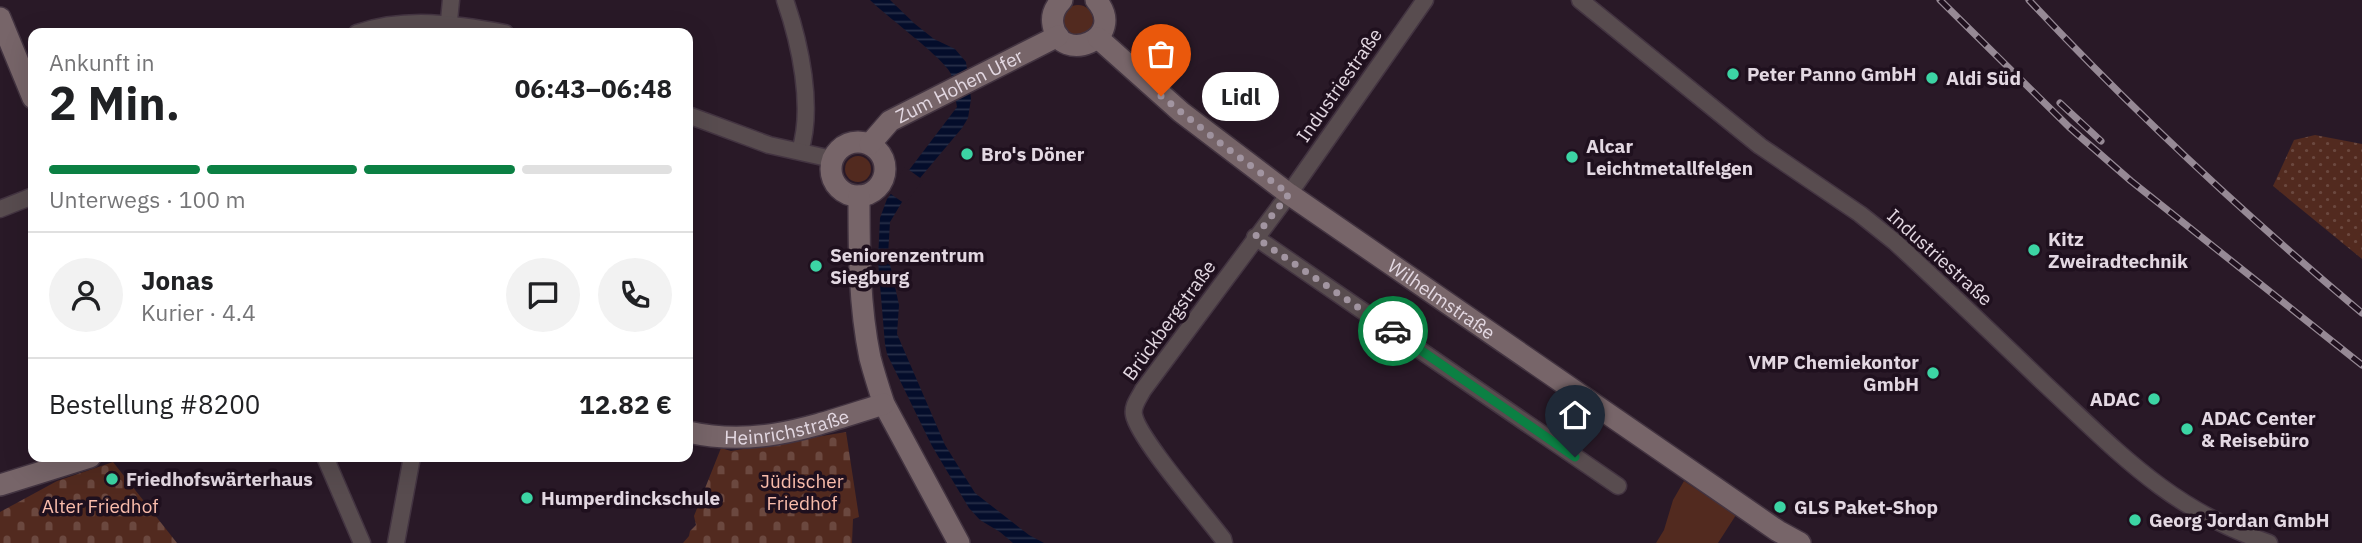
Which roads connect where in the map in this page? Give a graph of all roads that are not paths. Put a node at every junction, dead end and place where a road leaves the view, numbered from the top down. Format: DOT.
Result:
graph roads {
  1 [pos="451,0"];
  2 [pos="785,0"];
  3 [pos="1096,0"];
  4 [pos="1425,0"];
  5 [pos="1580,0"];
  6 [pos="1059,1"];
  7 [pos="0,18"];
  8 [pos="373,28"];
  9 [pos="448,28"];
  10 [pos="1058,36"];
  11 [pos="1098,38"];
  12 [pos="28,86"];
  13 [pos="693,117"];
  14 [pos="870,144"];
  15 [pos="800,151"];
  16 [pos="832,159"];
  17 [pos="1289,194"];
  18 [pos="859,196"];
  19 [pos="28,198"];
  20 [pos="0,209"];
  21 [pos="1255,237"];
  22 [pos="884,404"];
  23 [pos="693,433"];
  24 [pos="74,462"];
  25 [pos="327,462"];
  26 [pos="411,462"];
  27 [pos="0,485"];
  28 [pos="1618,486"];
  29 [pos="362,543"];
  30 [pos="396,543"];
  31 [pos="958,543"];
  32 [pos="1224,543"];
  33 [pos="1800,543"];
  34 [pos="2269,543"];
  1 -- 9 [label="street"];
  2 -- 15 [label="street"];
  3 -- 11 [label="main road"];
  4 -- 17 [label="street, Industriestraße"];
  5 -- 34 [label="street, Industriestraße"];
  6 -- 10 [label="main road"];
  7 -- 12 [label="main road"];
  8 -- 9 [label="street"];
  10 -- 11 [label="main road"];
  10 -- 14 [label="main road, Zum Hohen Ufer"];
  11 -- 17 [label="main road, Wilhelmstraße"];
  13 -- 15 [label="street"];
  14 -- 16 [label="main road"];
  14 -- 18 [label="main road"];
  15 -- 16 [label="street"];
  16 -- 18 [label="main road"];
  17 -- 21 [label="street, Brückbergstraße"];
  17 -- 33 [label="main road, Wilhelmstraße"];
  18 -- 22 [label="main road"];
  19 -- 20 [label="street"];
  21 -- 28 [label="street"];
  21 -- 32 [label="street, Brückbergstraße"];
  22 -- 23 [label="main road, Heinrichstraße"];
  22 -- 31 [label="main road"];
  24 -- 27 [label="main road"];
  25 -- 29 [label="street"];
  26 -- 30 [label="street"];
}
